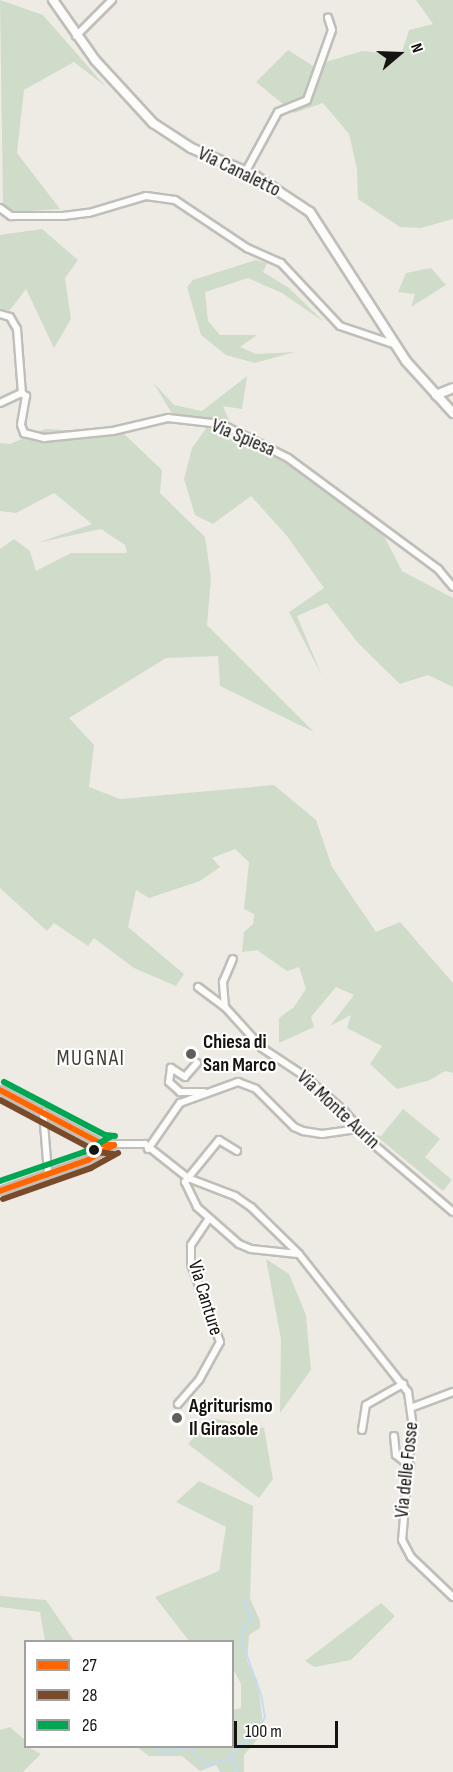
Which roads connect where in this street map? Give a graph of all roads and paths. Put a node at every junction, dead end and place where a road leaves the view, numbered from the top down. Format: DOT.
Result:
graph roads {
  1 [pos="53,0"];
  2 [pos="112,0"];
  3 [pos="328,18"];
  4 [pos="76,36"];
  5 [pos="246,171"];
  6 [pos="0,208"];
  7 [pos="0,314"];
  8 [pos="397,346"];
  9 [pos="453,388"];
  10 [pos="22,394"];
  11 [pos="436,396"];
  12 [pos="0,403"];
  13 [pos="453,413"];
  14 [pos="453,587"];
  15 [pos="233,959"];
  16 [pos="198,987"];
  17 [pos="225,1007"];
  18 [pos="197,1063"];
  19 [pos="0,1090"];
  20 [pos="205,1092"];
  21 [pos="43,1112"];
  22 [pos="357,1129"];
  23 [pos="114,1145"];
  24 [pos="148,1149"];
  25 [pos="237,1151"];
  26 [pos="48,1173"];
  27 [pos="188,1178"];
  28 [pos="0,1191"];
  29 [pos="453,1212"];
  30 [pos="208,1221"];
  31 [pos="298,1254"];
  32 [pos="403,1384"];
  33 [pos="453,1392"];
  34 [pos="178,1404"];
  35 [pos="413,1407"];
  36 [pos="362,1430"];
  37 [pos="394,1436"];
  38 [pos="410,1466"];
  39 [pos="453,1597"];
  1 -- 4 [label="street, Via Canaletto"];
  2 -- 4 [label="street"];
  3 -- 5 [label="street"];
  4 -- 5 [label="street, Via Canaletto"];
  5 -- 8 [label="street, Via Canaletto"];
  6 -- 8 [label="street"];
  7 -- 10 [label="street"];
  8 -- 11 [label="street, Via Canaletto"];
  9 -- 11 [label="street"];
  10 -- 12 [label="street"];
  10 -- 14 [label="street, Via Spiesa"];
  11 -- 13 [label="street, Via Canaletto"];
  15 -- 17 [label="street"];
  16 -- 17 [label="street, Via Monte Aurin"];
  17 -- 22 [label="street, Via Monte Aurin"];
  18 -- 20 [label="street"];
  19 -- 21 [label="street"];
  20 -- 22 [label="street"];
  20 -- 24 [label="street"];
  21 -- 23 [label="street"];
  21 -- 26 [label="street"];
  22 -- 29 [label="street, Via Monte Aurin"];
  23 -- 24 [label="street"];
  23 -- 26 [label="street"];
  24 -- 27 [label="street"];
  25 -- 27 [label="street"];
  26 -- 28 [label="street"];
  27 -- 30 [label="street"];
  27 -- 31 [label="street"];
  30 -- 31 [label="street"];
  30 -- 34 [label="street, Via Canture"];
  31 -- 32 [label="street, Via delle Fosse"];
  32 -- 35 [label="street, Via delle Fosse"];
  32 -- 36 [label="street"];
  33 -- 35 [label="street"];
  35 -- 38 [label="street, Via delle Fosse"];
  37 -- 38 [label="street"];
  38 -- 39 [label="street, Via delle Fosse"];
}
